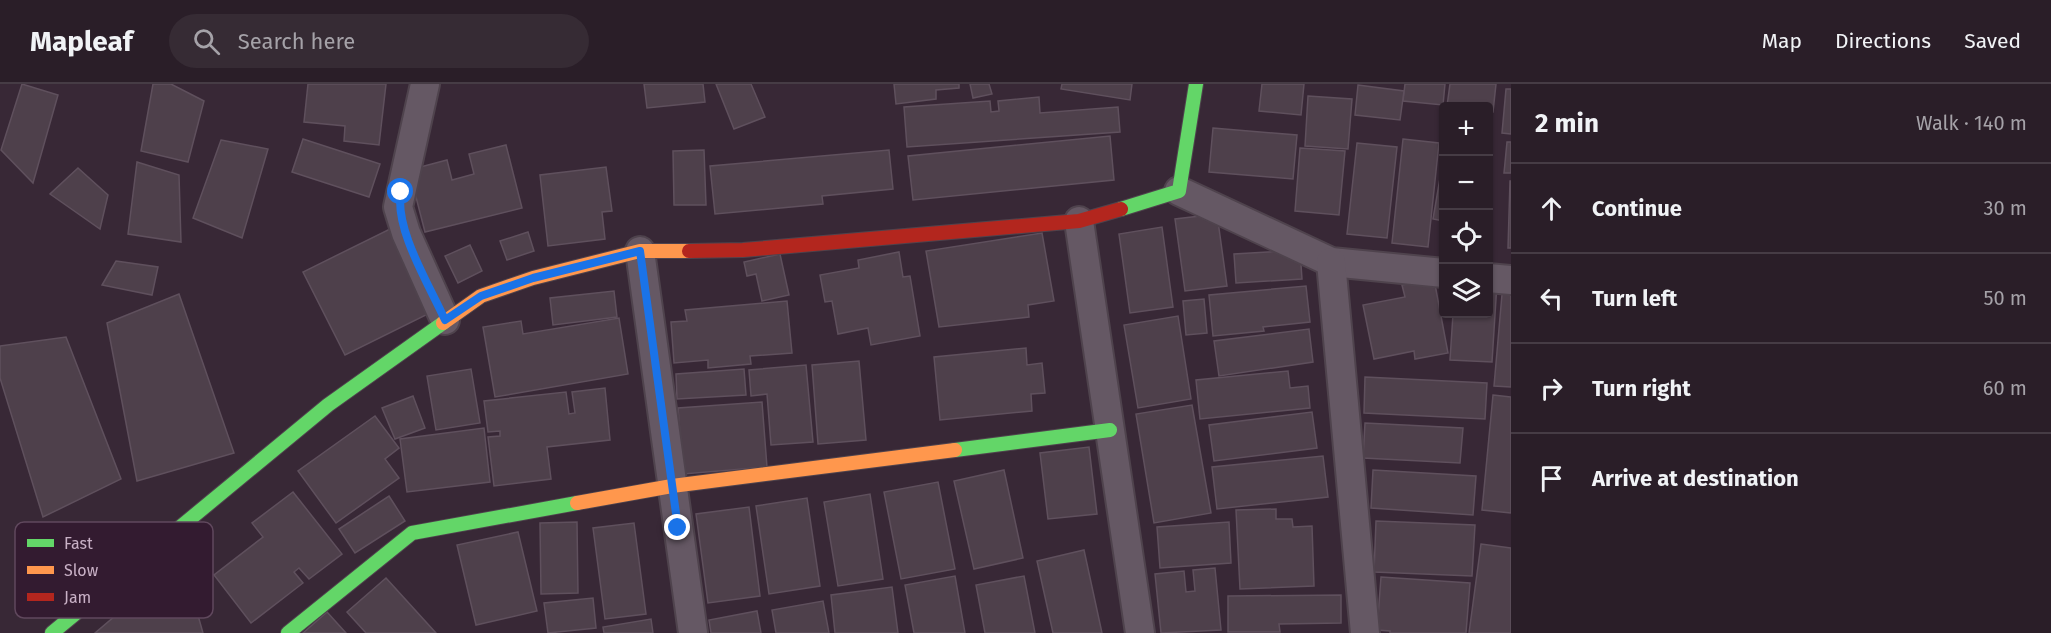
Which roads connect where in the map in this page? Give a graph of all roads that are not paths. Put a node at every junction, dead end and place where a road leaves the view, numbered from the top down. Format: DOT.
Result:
graph roads {
  1 [pos="425,84"];
  2 [pos="1196,84"];
  3 [pos="1179,191"];
  4 [pos="1079,221"];
  5 [pos="640,251"];
  6 [pos="1331,262"];
  7 [pos="1439,273"];
  8 [pos="1493,278"];
  9 [pos="1511,280"];
  10 [pos="445,320"];
  11 [pos="1110,430"];
  12 [pos="672,486"];
  13 [pos="186,522"];
  14 [pos="70,618"];
  15 [pos="52,633"];
  16 [pos="288,633"];
  17 [pos="693,633"];
  18 [pos="1140,633"];
  19 [pos="1365,633"];
  1 -- 10 [label="street"];
  2 -- 3 [label="street"];
  3 -- 4 [label="street"];
  3 -- 6 [label="street"];
  4 -- 5 [label="street"];
  4 -- 11 [label="street"];
  5 -- 10 [label="street"];
  5 -- 12 [label="street"];
  6 -- 7 [label="street"];
  6 -- 19 [label="street"];
  8 -- 9 [label="street"];
  10 -- 13 [label="street"];
  11 -- 12 [label="street"];
  11 -- 18 [label="street"];
  12 -- 16 [label="street"];
  12 -- 17 [label="street"];
  14 -- 15 [label="street"];
}
